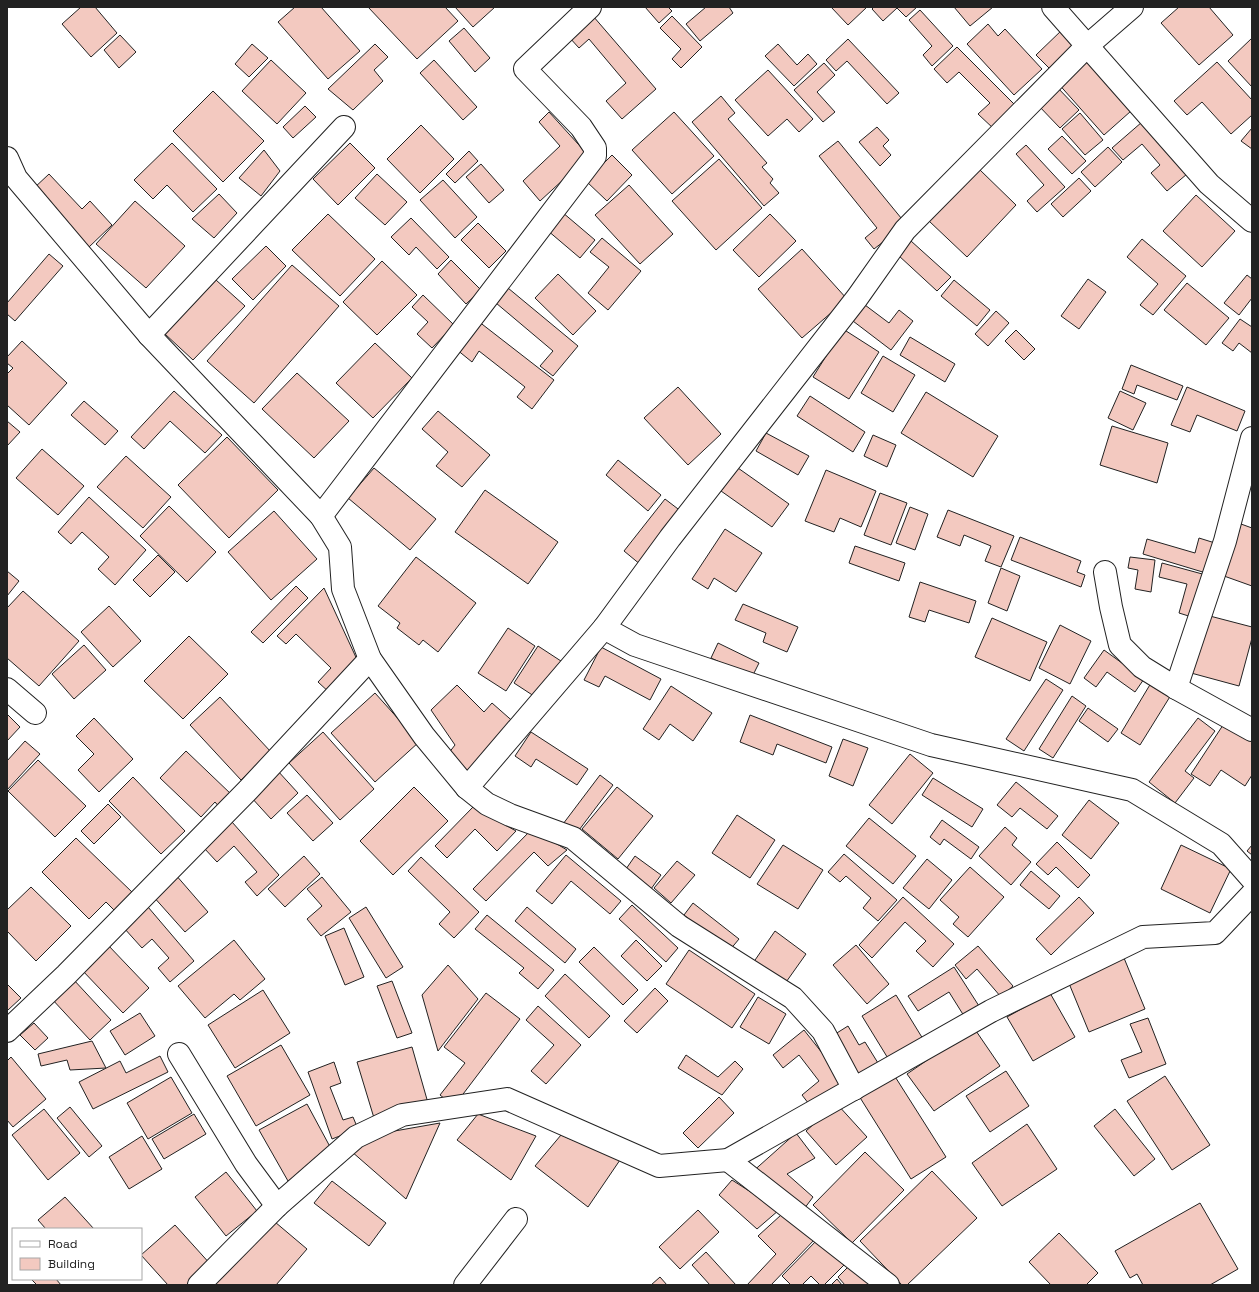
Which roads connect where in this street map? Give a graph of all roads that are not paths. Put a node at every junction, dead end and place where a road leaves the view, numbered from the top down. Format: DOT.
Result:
graph roads {
  1 [pos="590,7"];
  2 [pos="1053,7"];
  3 [pos="1132,7"];
  4 [pos="1087,46"];
  5 [pos="344,127"];
  6 [pos="7,158"];
  7 [pos="1252,221"];
  8 [pos="149,335"];
  9 [pos="1252,438"];
  10 [pos="320,516"];
  11 [pos="1105,572"];
  12 [pos="604,628"];
  13 [pos="370,659"];
  14 [pos="1176,688"];
  15 [pos="7,689"];
  16 [pos="35,713"];
  17 [pos="1252,730"];
  18 [pos="466,788"];
  19 [pos="1252,879"];
  20 [pos="1252,894"];
  21 [pos="7,1031"];
  22 [pos="179,1054"];
  23 [pos="854,1089"];
  24 [pos="728,1160"];
  25 [pos="277,1206"];
  26 [pos="516,1218"];
  27 [pos="199,1285"];
  28 [pos="465,1285"];
  29 [pos="888,1285"];
  1 -- 10 [label="street"];
  2 -- 4 [label="street"];
  3 -- 4 [label="street"];
  4 -- 7 [label="street"];
  4 -- 12 [label="street"];
  5 -- 8 [label="street"];
  6 -- 8 [label="street"];
  8 -- 10 [label="street"];
  9 -- 14 [label="street"];
  10 -- 13 [label="street"];
  11 -- 14 [label="street"];
  12 -- 18 [label="street"];
  12 -- 19 [label="street"];
  13 -- 18 [label="street"];
  13 -- 21 [label="street"];
  14 -- 17 [label="street"];
  15 -- 16 [label="street"];
  18 -- 23 [label="street"];
  20 -- 23 [label="street"];
  22 -- 25 [label="street"];
  23 -- 24 [label="street"];
  24 -- 25 [label="street"];
  24 -- 29 [label="street"];
  25 -- 27 [label="street"];
  26 -- 28 [label="street"];
}
